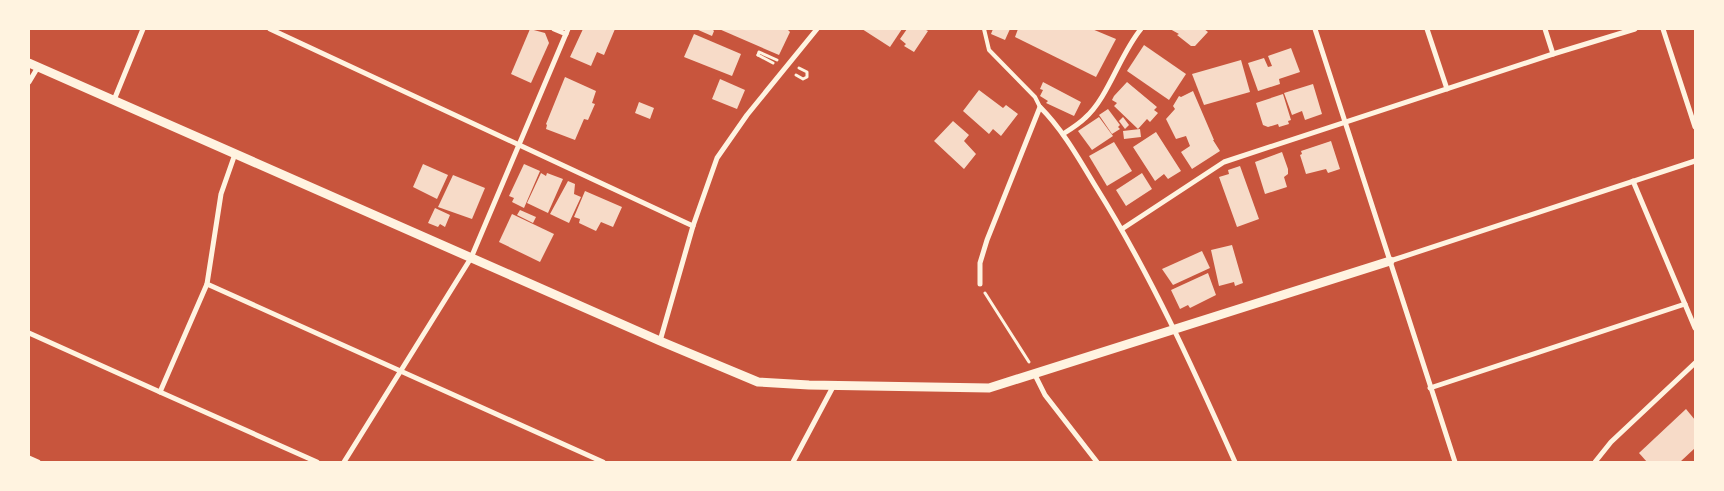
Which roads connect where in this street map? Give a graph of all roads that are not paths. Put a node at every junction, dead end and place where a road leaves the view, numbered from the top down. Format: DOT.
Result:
graph roads {
  1 [pos="143,29"];
  2 [pos="270,29"];
  3 [pos="554,29"];
  4 [pos="816,29"];
  5 [pos="984,29"];
  6 [pos="1141,29"];
  7 [pos="1315,29"];
  8 [pos="1427,29"];
  9 [pos="1545,29"];
  10 [pos="1635,29"];
  11 [pos="1663,29"];
  12 [pos="567,31"];
  13 [pos="1553,54"];
  14 [pos="29,63"];
  15 [pos="38,67"];
  16 [pos="29,82"];
  17 [pos="1447,89"];
  18 [pos="114,100"];
  19 [pos="1040,107"];
  20 [pos="1346,123"];
  21 [pos="1695,127"];
  22 [pos="1063,134"];
  23 [pos="520,145"];
  24 [pos="236,154"];
  25 [pos="1695,161"];
  26 [pos="1633,181"];
  27 [pos="693,226"];
  28 [pos="1122,229"];
  29 [pos="471,258"];
  30 [pos="1390,261"];
  31 [pos="207,284"];
  32 [pos="980,284"];
  33 [pos="1685,304"];
  34 [pos="1695,328"];
  35 [pos="1176,330"];
  36 [pos="29,333"];
  37 [pos="660,341"];
  38 [pos="1695,363"];
  39 [pos="400,370"];
  40 [pos="1035,375"];
  41 [pos="834,384"];
  42 [pos="1430,388"];
  43 [pos="160,392"];
  44 [pos="29,458"];
  45 [pos="38,462"];
  46 [pos="317,462"];
  47 [pos="344,462"];
  48 [pos="603,462"];
  49 [pos="793,462"];
  50 [pos="1097,462"];
  51 [pos="1235,462"];
  52 [pos="1455,462"];
  53 [pos="1595,462"];
  1 -- 18 [label="street"];
  2 -- 23 [label="street"];
  3 -- 12 [label="street"];
  4 -- 27 [label="street"];
  5 -- 19 [label="lane"];
  6 -- 22 [label="street"];
  7 -- 20 [label="street"];
  8 -- 17 [label="street"];
  9 -- 13 [label="street"];
  10 -- 13 [label="street"];
  11 -- 21 [label="street"];
  12 -- 23 [label="street"];
  13 -- 17 [label="street"];
  14 -- 15 [label="street"];
  15 -- 16 [label="street"];
  15 -- 18 [label="street"];
  17 -- 20 [label="street"];
  18 -- 24 [label="street"];
  19 -- 22 [label="street"];
  19 -- 32 [label="street"];
  20 -- 28 [label="street"];
  20 -- 30 [label="street"];
  22 -- 28 [label="street"];
  23 -- 27 [label="street"];
  23 -- 29 [label="street"];
  24 -- 29 [label="street"];
  24 -- 31 [label="street"];
  25 -- 26 [label="street"];
  26 -- 30 [label="street"];
  26 -- 33 [label="street"];
  27 -- 37 [label="street"];
  28 -- 35 [label="street"];
  29 -- 37 [label="street"];
  29 -- 39 [label="street"];
  30 -- 35 [label="street"];
  30 -- 42 [label="street"];
  31 -- 39 [label="street"];
  31 -- 43 [label="street"];
  33 -- 34 [label="street"];
  33 -- 42 [label="street"];
  35 -- 40 [label="street"];
  35 -- 51 [label="street"];
  36 -- 43 [label="street"];
  37 -- 41 [label="street"];
  38 -- 53 [label="street"];
  39 -- 47 [label="street"];
  39 -- 48 [label="street"];
  40 -- 41 [label="street"];
  40 -- 50 [label="street"];
  41 -- 49 [label="street"];
  42 -- 52 [label="street"];
  43 -- 46 [label="street"];
  44 -- 45 [label="street"];
}
